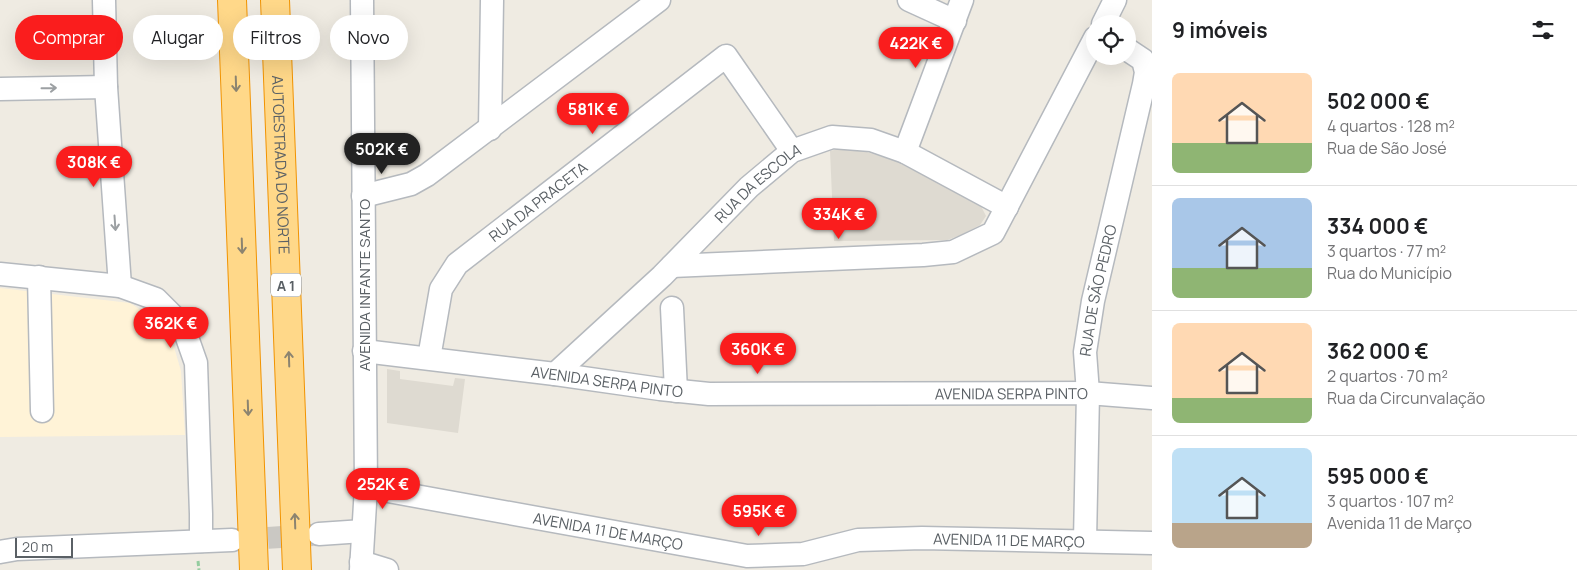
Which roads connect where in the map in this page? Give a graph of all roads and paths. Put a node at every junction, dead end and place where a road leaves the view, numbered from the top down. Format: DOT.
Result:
graph roads {
  1 [pos="104,0"];
  2 [pos="232,0"];
  3 [pos="275,0"];
  4 [pos="362,0"];
  5 [pos="492,0"];
  6 [pos="659,0"];
  7 [pos="909,0"];
  8 [pos="1115,0"];
  9 [pos="958,10"];
  10 [pos="1108,15"];
  11 [pos="1086,55"];
  12 [pos="1136,55"];
  13 [pos="106,88"];
  14 [pos="0,89"];
  15 [pos="490,129"];
  16 [pos="792,151"];
  17 [pos="905,152"];
  18 [pos="364,196"];
  19 [pos="1007,207"];
  20 [pos="672,266"];
  21 [pos="0,274"];
  22 [pos="38,278"];
  23 [pos="120,286"];
  24 [pos="672,308"];
  25 [pos="364,351"];
  26 [pos="429,358"];
  27 [pos="555,374"];
  28 [pos="676,391"];
  29 [pos="1088,393"];
  30 [pos="1152,398"];
  31 [pos="42,410"];
  32 [pos="366,487"];
  33 [pos="363,531"];
  34 [pos="319,534"];
  35 [pos="232,540"];
  36 [pos="201,541"];
  37 [pos="1085,541"];
  38 [pos="1152,543"];
  39 [pos="0,552"];
  40 [pos="802,562"];
  41 [pos="361,566"];
  42 [pos="254,570"];
  43 [pos="297,570"];
  44 [pos="387,570"];
  1 -- 13 [label="street"];
  2 -- 42 [label="highway, one-way"];
  43 -- 3 [label="highway, AUTOESTRADA DO NORTE / A 1, one-way"];
  4 -- 18 [label="street, AVENIDA INFANTE SANTO"];
  5 -- 15 [label="street"];
  6 -- 15 [label="street"];
  7 -- 9 [label="street"];
  8 -- 10 [label="street"];
  9 -- 17 [label="street"];
  11 -- 19 [label="street"];
  12 -- 29 [label="street, RUA DE SÃO PEDRO"];
  14 -- 13 [label="street, one-way"];
  13 -- 23 [label="street, one-way"];
  15 -- 18 [label="street"];
  16 -- 17 [label="street, RUA DA ESCOLA"];
  16 -- 20 [label="street, RUA DA ESCOLA"];
  16 -- 26 [label="street, RUA DA PRACETA"];
  17 -- 19 [label="street, RUA DA ESCOLA"];
  18 -- 25 [label="street, AVENIDA INFANTE SANTO"];
  19 -- 20 [label="street"];
  20 -- 27 [label="street, RUA DA ESCOLA"];
  21 -- 22 [label="street"];
  22 -- 23 [label="street"];
  22 -- 31 [label="street"];
  23 -- 36 [label="street"];
  24 -- 28 [label="street"];
  25 -- 26 [label="street, AVENIDA SERPA PINTO"];
  25 -- 32 [label="street, AVENIDA INFANTE SANTO"];
  26 -- 27 [label="street, AVENIDA SERPA PINTO"];
  27 -- 28 [label="street, AVENIDA SERPA PINTO"];
  28 -- 29 [label="street, AVENIDA SERPA PINTO"];
  29 -- 30 [label="street, AVENIDA SERPA PINTO"];
  29 -- 37 [label="street, RUA DE SÃO PEDRO"];
  32 -- 33 [label="street, AVENIDA INFANTE SANTO"];
  32 -- 40 [label="street, AVENIDA 11 DE MARÇO"];
  33 -- 34 [label="street"];
  33 -- 41 [label="street, AVENIDA INFANTE SANTO"];
  35 -- 36 [label="street"];
  36 -- 39 [label="street"];
  37 -- 38 [label="street, AVENIDA 11 DE MARÇO"];
  37 -- 40 [label="street, AVENIDA 11 DE MARÇO"];
  41 -- 44 [label="street"];
}
